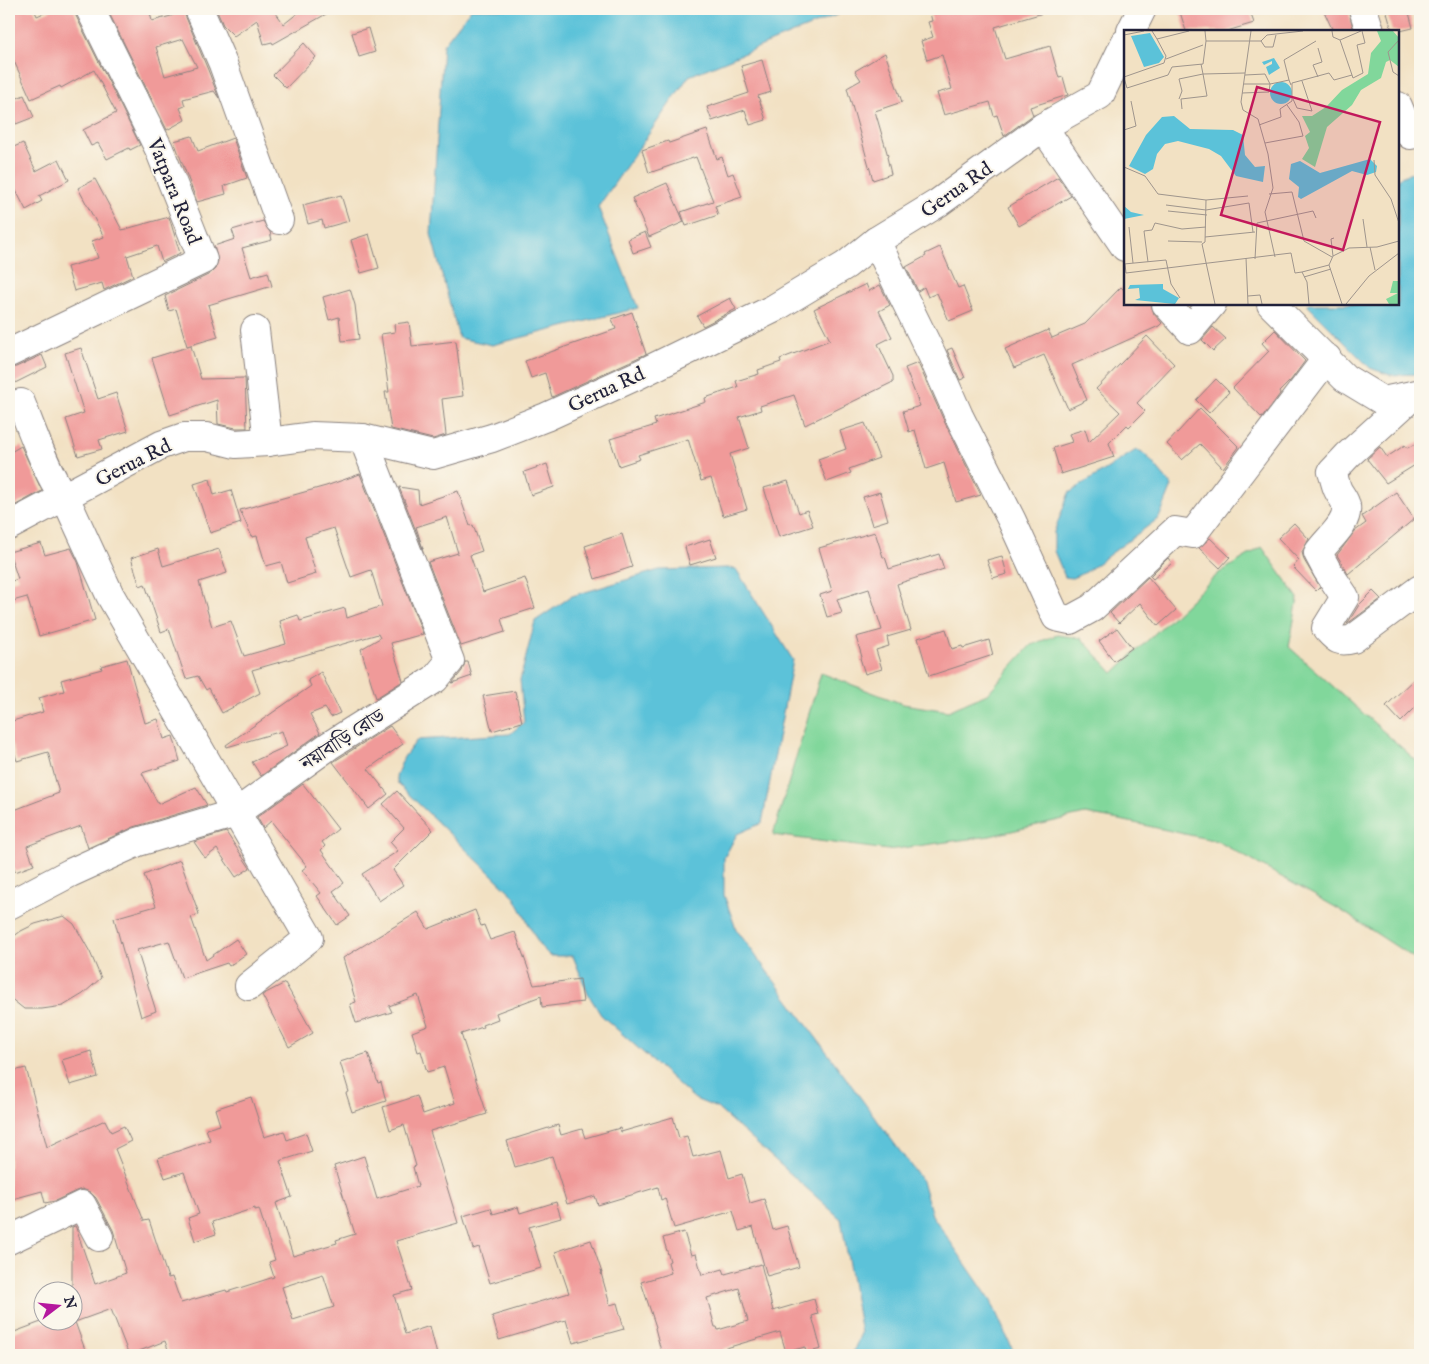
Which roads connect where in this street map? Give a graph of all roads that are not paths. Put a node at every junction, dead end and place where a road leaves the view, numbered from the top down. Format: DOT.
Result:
graph roads {
  1 [pos="90,9"];
  2 [pos="198,9"];
  3 [pos="1142,9"];
  4 [pos="1364,9"];
  5 [pos="1132,30"];
  6 [pos="1370,30"];
  7 [pos="1124,45"];
  8 [pos="1399,108"];
  9 [pos="1044,127"];
  10 [pos="1420,133"];
  11 [pos="278,220"];
  12 [pos="876,241"];
  13 [pos="1124,246"];
  14 [pos="1167,305"];
  15 [pos="1211,305"];
  16 [pos="1272,305"];
  17 [pos="255,330"];
  18 [pos="9,353"];
  19 [pos="1327,358"];
  20 [pos="1417,394"];
  21 [pos="9,408"];
  22 [pos="363,438"];
  23 [pos="268,442"];
  24 [pos="66,497"];
  25 [pos="9,526"];
  26 [pos="1420,589"];
  27 [pos="236,813"];
  28 [pos="9,906"];
  29 [pos="249,986"];
  30 [pos="99,1237"];
  31 [pos="9,1240"];
  1 -- 18 [label="street, Vatpara Road"];
  2 -- 11 [label="street"];
  3 -- 5 [label="street"];
  4 -- 6 [label="street"];
  7 -- 9 [label="street, Gerua Rd"];
  8 -- 10 [label="street"];
  9 -- 12 [label="street, Gerua Rd"];
  9 -- 13 [label="street"];
  12 -- 19 [label="street"];
  12 -- 22 [label="street, Gerua Rd"];
  14 -- 15 [label="street"];
  16 -- 19 [label="street"];
  17 -- 23 [label="street"];
  19 -- 20 [label="street"];
  20 -- 26 [label="street"];
  21 -- 24 [label="street"];
  22 -- 23 [label="street, Gerua Rd"];
  22 -- 27 [label="street, নয়াবাড়ি রোড"];
  23 -- 24 [label="street, Gerua Rd"];
  24 -- 25 [label="street, Gerua Rd"];
  24 -- 27 [label="street"];
  27 -- 28 [label="street, নয়াবাড়ি রোড"];
  27 -- 29 [label="street"];
  30 -- 31 [label="street"];
}
